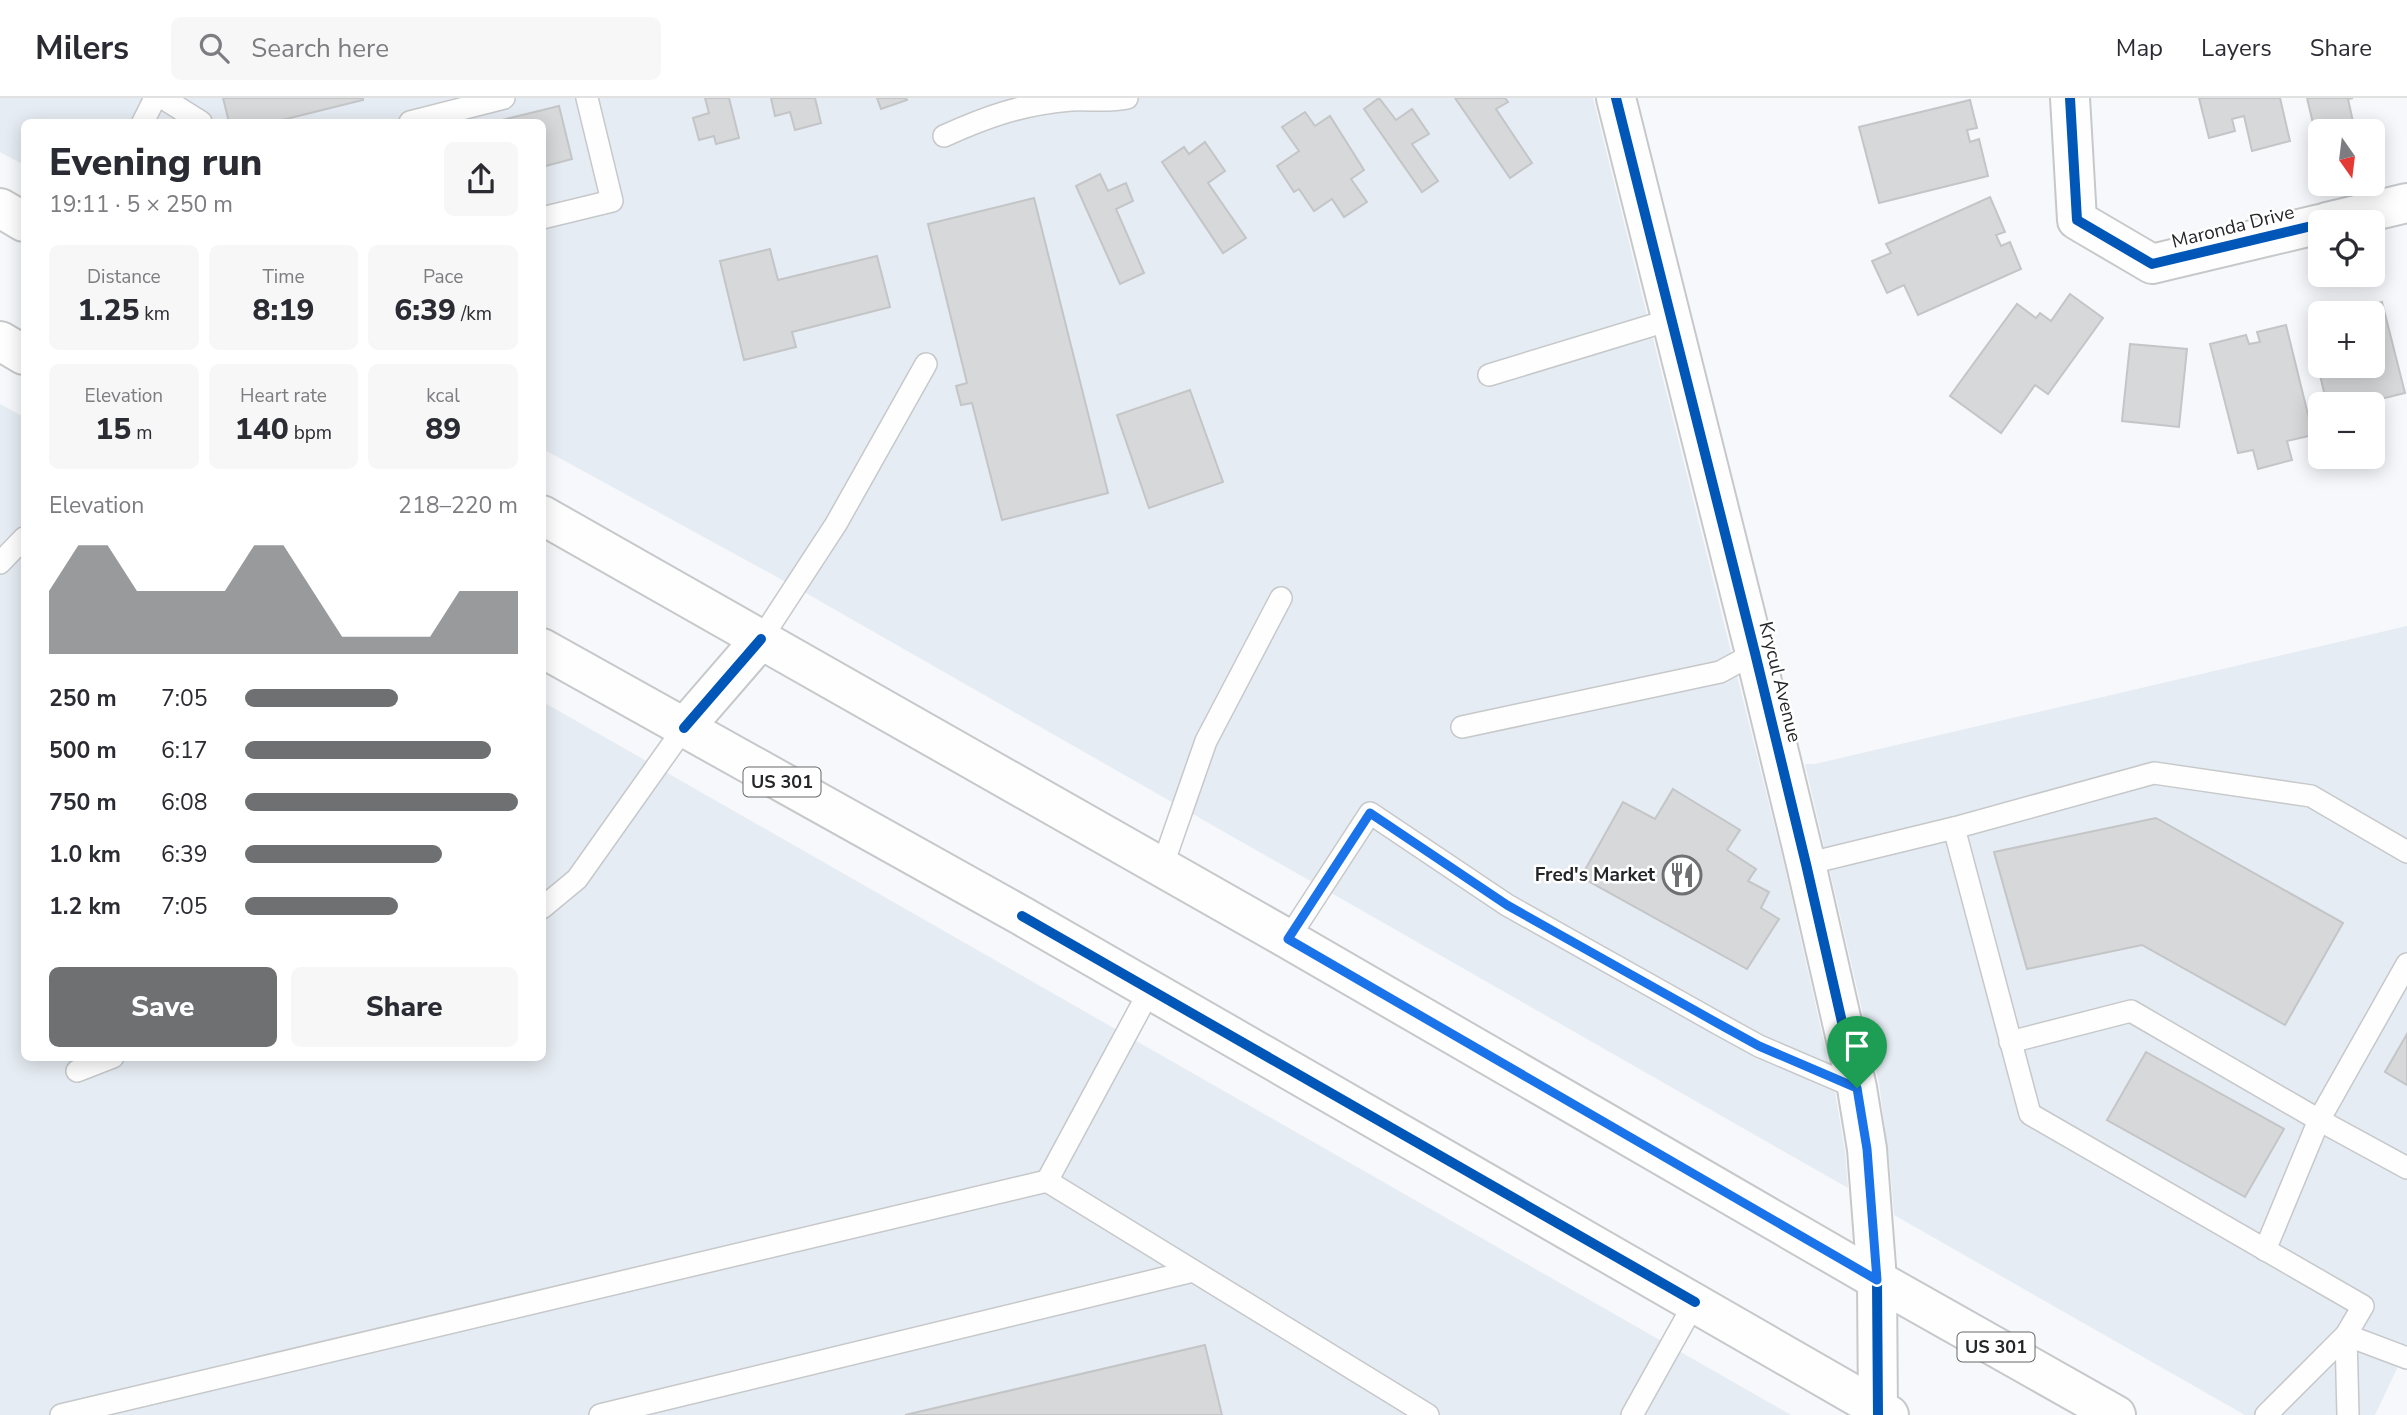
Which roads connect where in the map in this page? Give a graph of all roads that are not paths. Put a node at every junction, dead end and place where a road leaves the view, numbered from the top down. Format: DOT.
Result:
graph roads {
  1 [pos="155,98"];
  2 [pos="163,98"];
  3 [pos="505,98"];
  4 [pos="587,98"];
  5 [pos="1127,98"];
  6 [pos="1616,98"];
  7 [pos="2070,98"];
  8 [pos="144,119"];
  9 [pos="196,119"];
  10 [pos="422,119"];
  11 [pos="944,136"];
  12 [pos="2407,203"];
  13 [pos="0,208"];
  14 [pos="2378,210"];
  15 [pos="546,217"];
  16 [pos="21,220"];
  17 [pos="2308,227"];
  18 [pos="1673,319"];
  19 [pos="0,341"];
  20 [pos="21,353"];
  21 [pos="926,364"];
  22 [pos="1489,375"];
  23 [pos="546,517"];
  24 [pos="21,541"];
  25 [pos="0,563"];
  26 [pos="1280,598"];
  27 [pos="761,639"];
  28 [pos="546,650"];
  29 [pos="1755,653"];
  30 [pos="1462,727"];
  31 [pos="684,728"];
  32 [pos="1954,828"];
  33 [pos="2407,852"];
  34 [pos="1807,863"];
  35 [pos="1161,867"];
  36 [pos="546,905"];
  37 [pos="1288,939"];
  38 [pos="2407,964"];
  39 [pos="1150,990"];
  40 [pos="2010,1042"];
  41 [pos="103,1061"];
  42 [pos="77,1071"];
  43 [pos="1857,1088"];
  44 [pos="2319,1120"];
  45 [pos="2407,1168"];
  46 [pos="1046,1181"];
  47 [pos="2265,1250"];
  48 [pos="1193,1271"];
  49 [pos="1877,1280"];
  50 [pos="1695,1303"];
  51 [pos="2346,1335"];
  52 [pos="2407,1358"];
  53 [pos="1881,1413"];
  54 [pos="61,1415"];
  55 [pos="600,1415"];
  56 [pos="1428,1415"];
  57 [pos="1632,1415"];
  58 [pos="2116,1415"];
  59 [pos="2266,1415"];
  60 [pos="2348,1415"];
  1 -- 8 [label="lane"];
  2 -- 9 [label="lane"];
  3 -- 10 [label="lane"];
  4 -- 15 [label="lane"];
  5 -- 11 [label="lane"];
  6 -- 18 [label="main road, Krycul Avenue"];
  7 -- 17 [label="main road, Maronda Drive"];
  12 -- 14 [label="main road"];
  13 -- 16 [label="main road"];
  18 -- 22 [label="lane"];
  18 -- 29 [label="main road, Krycul Avenue"];
  19 -- 20 [label="main road"];
  21 -- 27 [label="lane"];
  23 -- 27 [label="main road, US 301"];
  24 -- 25 [label="lane"];
  26 -- 35 [label="lane"];
  27 -- 31 [label="main road"];
  27 -- 35 [label="main road, US 301"];
  28 -- 31 [label="main road, US 301"];
  29 -- 30 [label="lane"];
  29 -- 34 [label="main road, Krycul Avenue"];
  31 -- 36 [label="lane"];
  31 -- 39 [label="main road, US 301"];
  32 -- 33 [label="lane"];
  32 -- 34 [label="lane"];
  32 -- 40 [label="lane"];
  34 -- 43 [label="main road, Krycul Avenue"];
  35 -- 37 [label="main road, US 301"];
  37 -- 43 [label="lane"];
  37 -- 49 [label="main road, US 301"];
  38 -- 44 [label="lane"];
  39 -- 46 [label="lane"];
  39 -- 50 [label="main road, US 301"];
  40 -- 44 [label="lane"];
  40 -- 47 [label="lane"];
  41 -- 42 [label="lane"];
  43 -- 49 [label="main road, Krycul Avenue"];
  44 -- 45 [label="lane"];
  44 -- 47 [label="lane"];
  46 -- 48 [label="lane"];
  46 -- 54 [label="lane"];
  47 -- 51 [label="lane"];
  48 -- 55 [label="lane"];
  48 -- 56 [label="lane"];
  49 -- 53 [label="main road, Krycul Avenue"];
  49 -- 58 [label="main road, US 301"];
  50 -- 53 [label="main road, US 301"];
  50 -- 57 [label="lane"];
  51 -- 52 [label="lane"];
  51 -- 59 [label="lane"];
  51 -- 60 [label="lane"];
}
